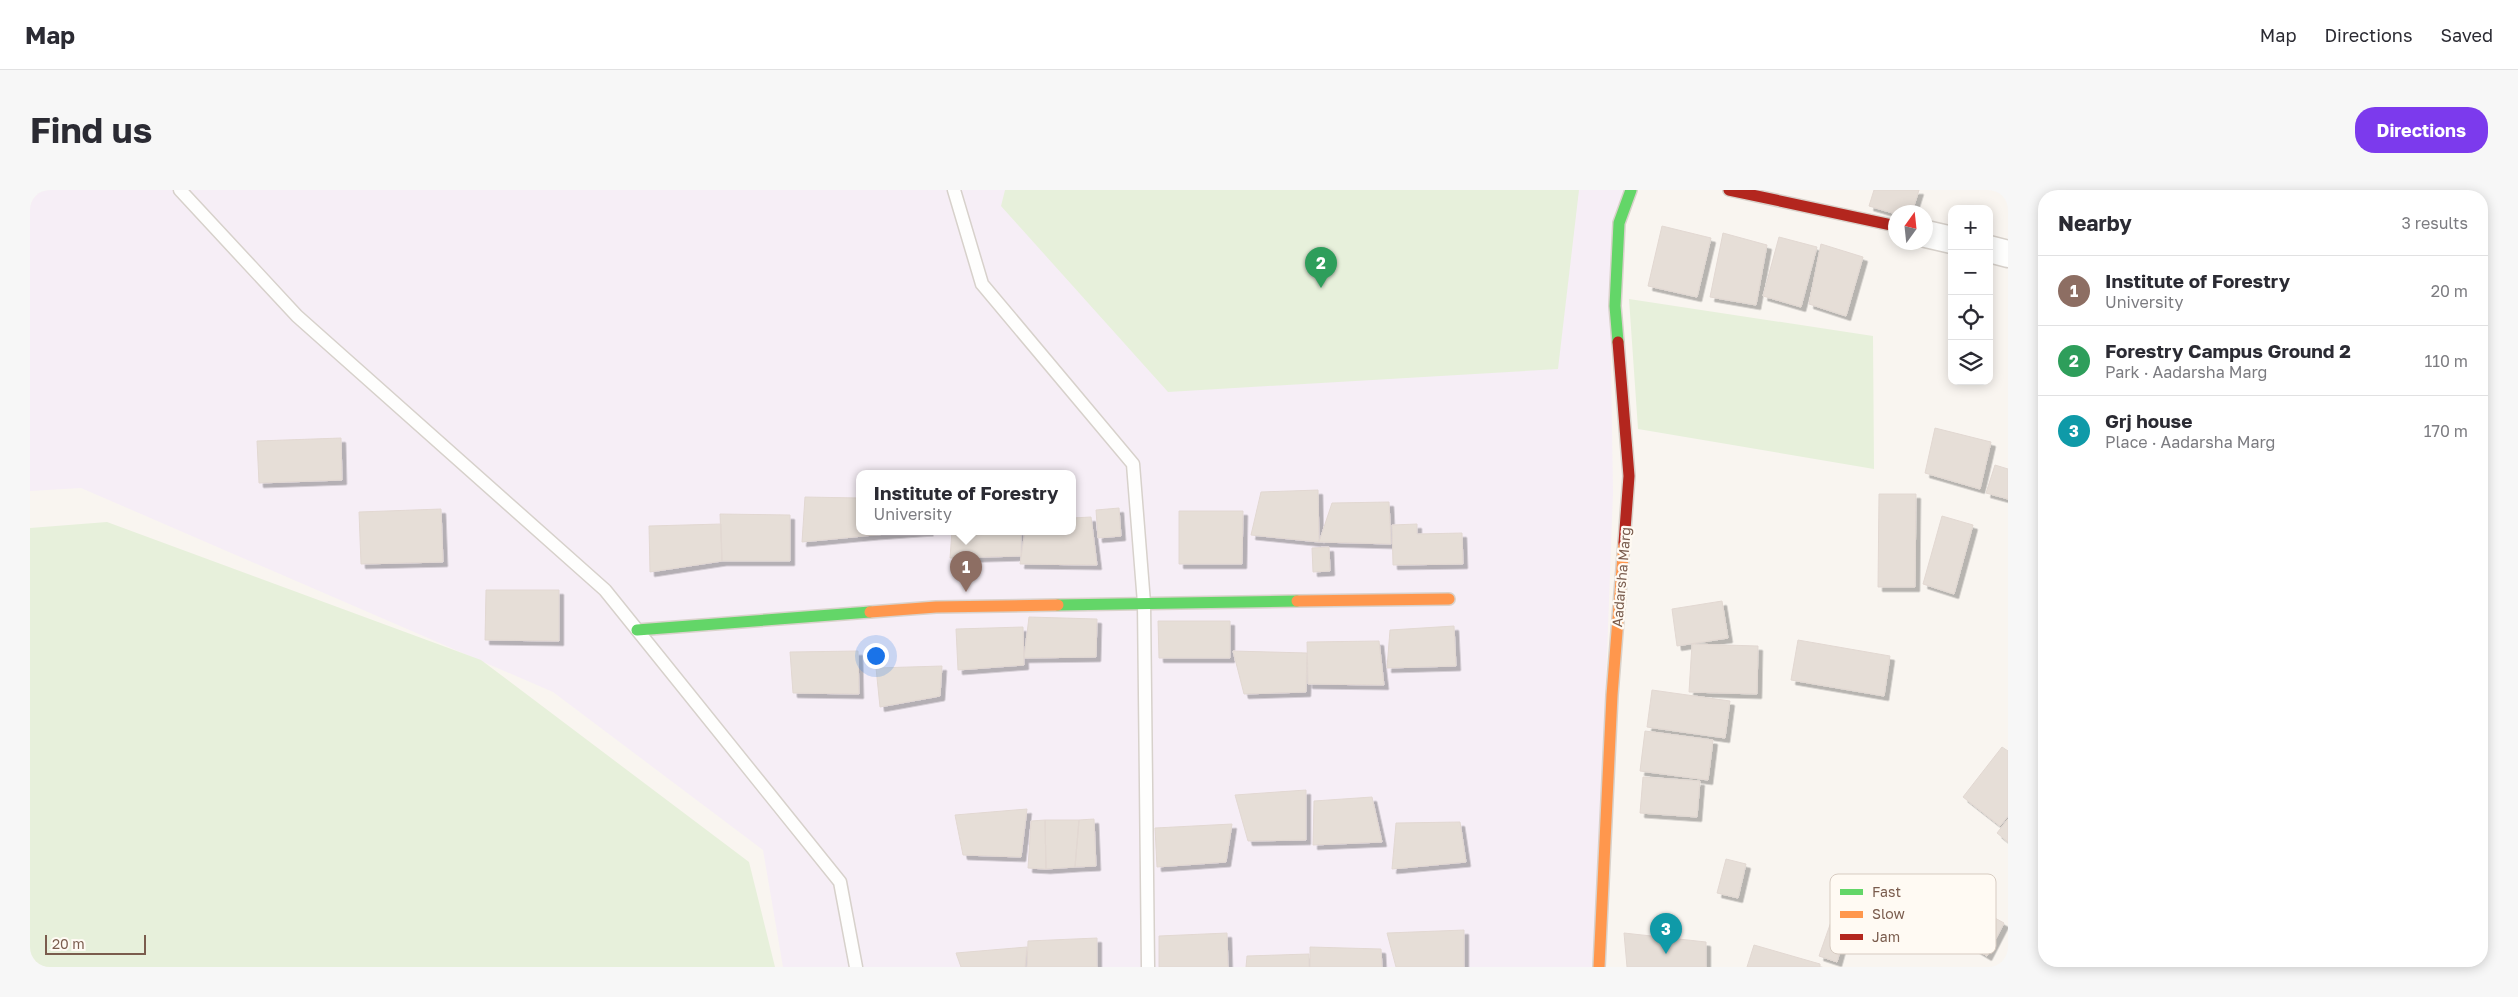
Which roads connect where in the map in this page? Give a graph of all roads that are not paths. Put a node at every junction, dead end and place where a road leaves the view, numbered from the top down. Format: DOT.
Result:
graph roads {
  1 [pos="180,190"];
  2 [pos="954,190"];
  3 [pos="1631,190"];
  4 [pos="1729,190"];
  5 [pos="1888,224"];
  6 [pos="1933,236"];
  7 [pos="1948,239"];
  8 [pos="1993,250"];
  9 [pos="2008,254"];
  10 [pos="1449,599"];
  11 [pos="1144,603"];
  12 [pos="637,630"];
  13 [pos="856,967"];
  14 [pos="1148,967"];
  15 [pos="1599,967"];
  1 -- 12 [label="lane"];
  2 -- 11 [label="lane"];
  3 -- 15 [label="street, Aadarsha Marg"];
  4 -- 5 [label="street"];
  6 -- 7 [label="street"];
  8 -- 9 [label="street"];
  10 -- 11 [label="street"];
  11 -- 12 [label="street"];
  11 -- 14 [label="lane"];
  12 -- 13 [label="lane"];
}
